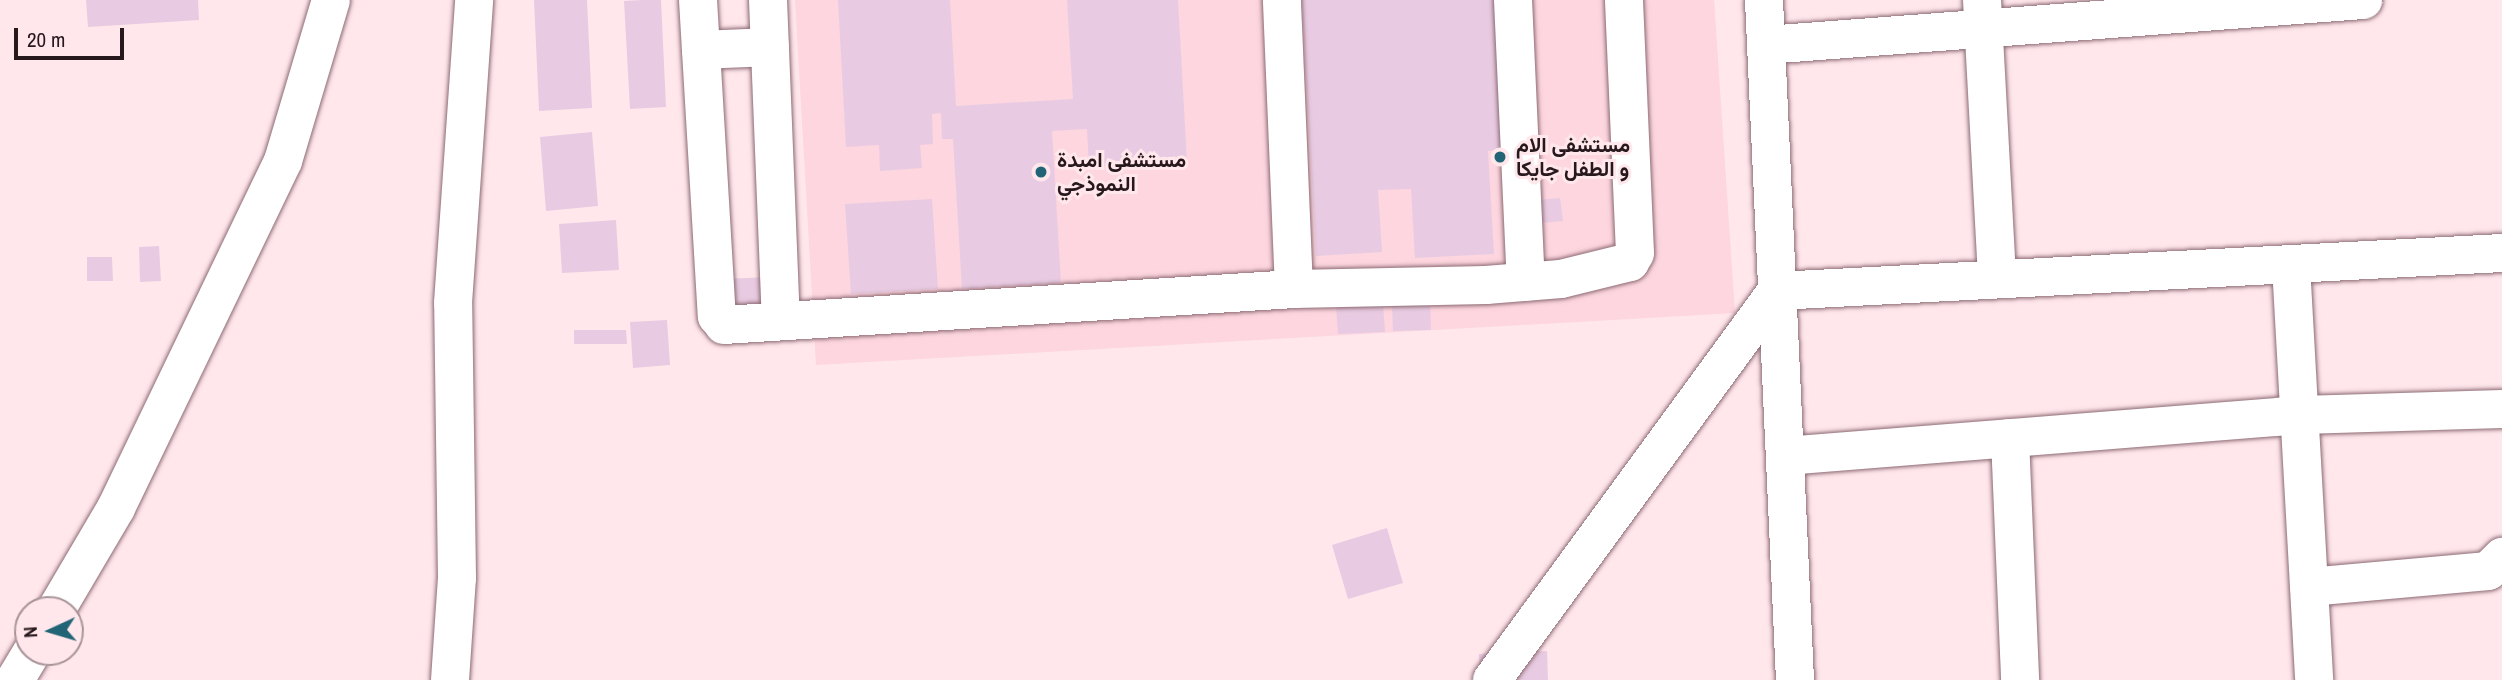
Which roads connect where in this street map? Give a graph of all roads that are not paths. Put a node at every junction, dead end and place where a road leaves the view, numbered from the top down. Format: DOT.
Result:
graph roads {
  1 [pos="331,0"];
  2 [pos="474,0"];
  3 [pos="698,0"];
  4 [pos="768,0"];
  5 [pos="1282,0"];
  6 [pos="1513,0"];
  7 [pos="1624,0"];
  8 [pos="1764,0"];
  9 [pos="2362,0"];
  10 [pos="2271,3"];
  11 [pos="1982,14"];
  12 [pos="1766,44"];
  13 [pos="770,47"];
  14 [pos="701,50"];
  15 [pos="2502,253"];
  16 [pos="2291,265"];
  17 [pos="1997,276"];
  18 [pos="1526,282"];
  19 [pos="1294,289"];
  20 [pos="1777,290"];
  21 [pos="781,319"];
  22 [pos="2502,409"];
  23 [pos="2301,415"];
  24 [pos="2010,438"];
  25 [pos="1785,456"];
  26 [pos="2502,557"];
  27 [pos="2309,587"];
  28 [pos="64,596"];
  29 [pos="450,680"];
  30 [pos="1492,680"];
  31 [pos="1795,680"];
  32 [pos="2020,680"];
  33 [pos="2314,680"];
  1 -- 28 [label="street"];
  2 -- 29 [label="street"];
  3 -- 14 [label="street"];
  4 -- 13 [label="street"];
  5 -- 19 [label="street"];
  6 -- 18 [label="street"];
  7 -- 18 [label="street"];
  8 -- 12 [label="street"];
  9 -- 10 [label="street"];
  10 -- 11 [label="street"];
  11 -- 12 [label="street"];
  11 -- 17 [label="street"];
  12 -- 20 [label="street"];
  13 -- 14 [label="street"];
  13 -- 21 [label="street"];
  14 -- 21 [label="street"];
  15 -- 16 [label="street"];
  16 -- 17 [label="street"];
  16 -- 23 [label="street"];
  17 -- 20 [label="street"];
  18 -- 19 [label="street"];
  19 -- 21 [label="street"];
  20 -- 25 [label="street"];
  20 -- 30 [label="street"];
  22 -- 23 [label="street"];
  23 -- 24 [label="street"];
  23 -- 27 [label="street"];
  24 -- 25 [label="street"];
  24 -- 32 [label="street"];
  25 -- 31 [label="street"];
  26 -- 27 [label="street"];
  27 -- 33 [label="street"];
}
